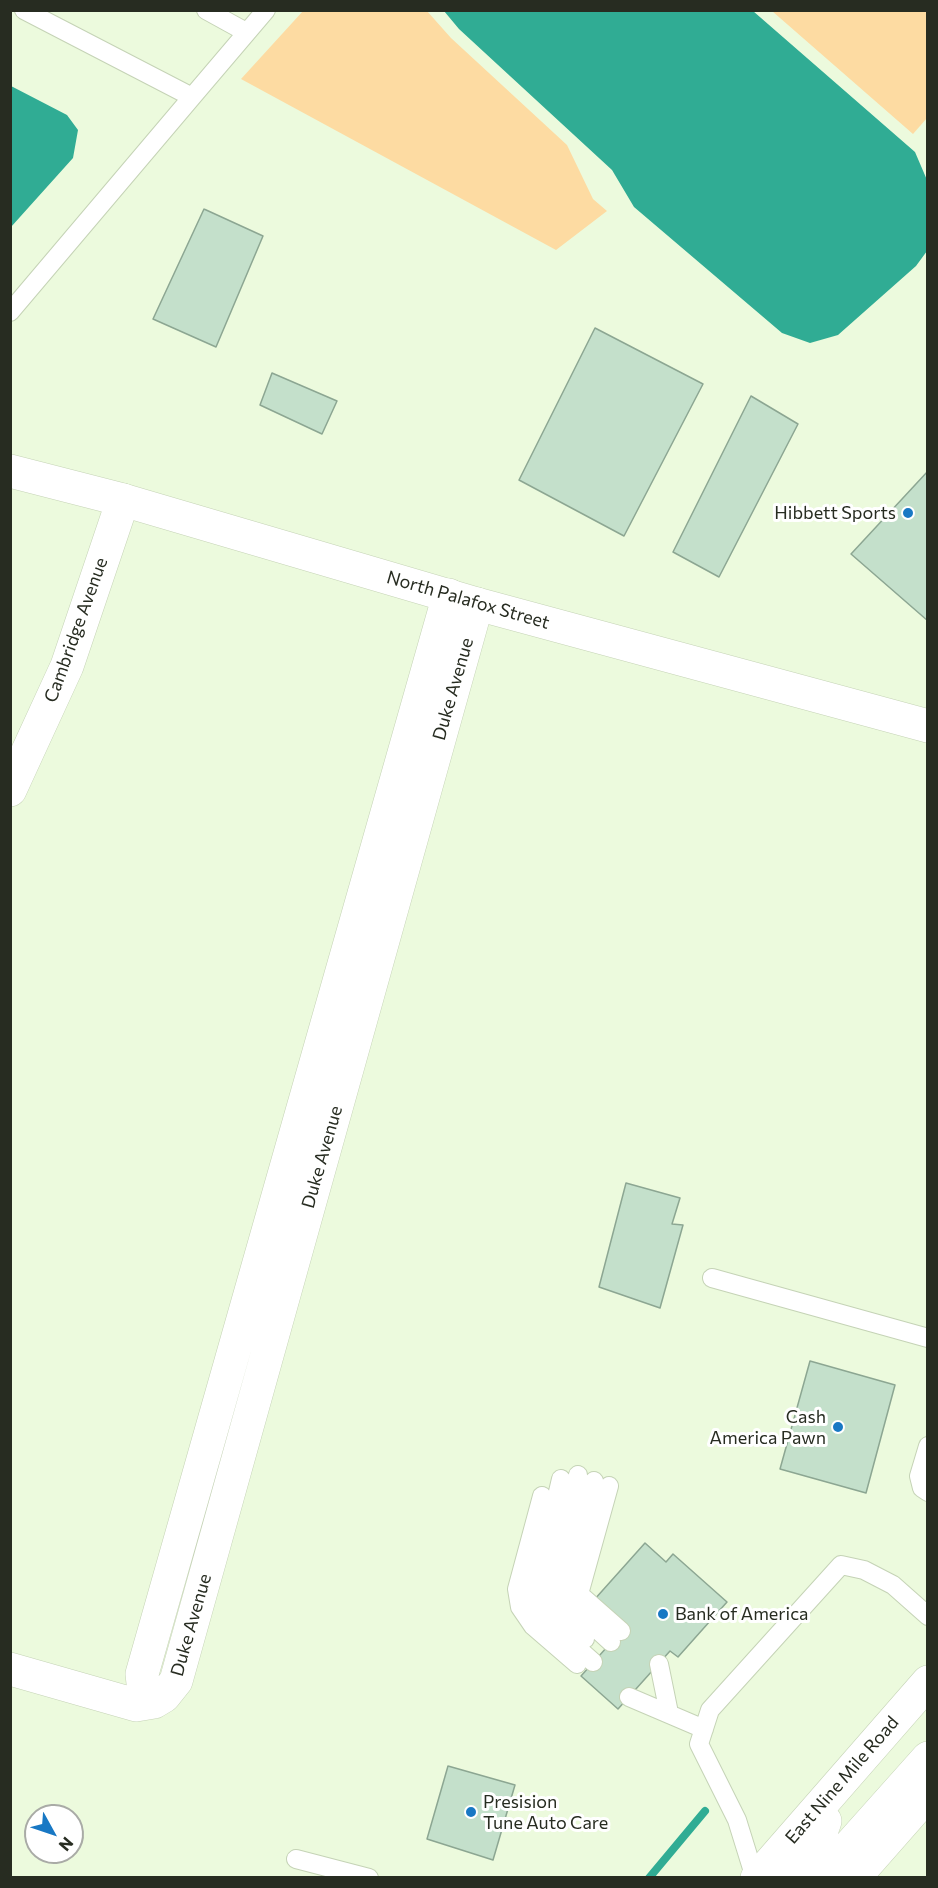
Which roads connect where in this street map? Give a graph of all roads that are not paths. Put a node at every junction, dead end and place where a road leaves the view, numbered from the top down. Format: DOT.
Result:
graph roads {
  1 [pos="24,10"];
  2 [pos="206,10"];
  3 [pos="266,10"];
  4 [pos="246,32"];
  5 [pos="192,97"];
  6 [pos="10,312"];
  7 [pos="10,471"];
  8 [pos="123,500"];
  9 [pos="463,599"];
  10 [pos="927,726"];
  11 [pos="10,790"];
  12 [pos="712,1278"];
  13 [pos="927,1338"];
  14 [pos="927,1446"];
  15 [pos="927,1492"];
  16 [pos="542,1496"];
  17 [pos="927,1616"];
  18 [pos="602,1652"];
  19 [pos="10,1669"];
  20 [pos="927,1682"];
  21 [pos="639,1686"];
  22 [pos="669,1713"];
  23 [pos="704,1729"];
  24 [pos="927,1758"];
  25 [pos="838,1785"];
  26 [pos="927,1794"];
  27 [pos="296,1859"];
  28 [pos="369,1878"];
  29 [pos="756,1878"];
  30 [pos="789,1878"];
  31 [pos="821,1878"];
  32 [pos="854,1878"];
  1 -- 5 [label="lane"];
  2 -- 4 [label="lane"];
  3 -- 4 [label="lane"];
  4 -- 5 [label="lane"];
  5 -- 6 [label="lane"];
  7 -- 8 [label="street, North Palafox Street"];
  8 -- 9 [label="street, North Palafox Street"];
  8 -- 11 [label="street, Cambridge Avenue"];
  9 -- 10 [label="street, North Palafox Street"];
  9 -- 19 [label="street, Duke Avenue"];
  12 -- 13 [label="lane"];
  14 -- 15 [label="lane"];
  16 -- 18 [label="lane"];
  17 -- 23 [label="lane"];
  18 -- 18 [label="lane"];
  20 -- 25 [label="street, East Nine Mile Road"];
  21 -- 22 [label="lane"];
  21 -- 22 [label="lane"];
  21 -- 22 [label="lane"];
  22 -- 23 [label="lane"];
  23 -- 29 [label="lane"];
  24 -- 31 [label="street"];
  25 -- 29 [label="street, East Nine Mile Road"];
  25 -- 30 [label="street"];
  26 -- 32 [label="street"];
  27 -- 28 [label="lane"];
}
